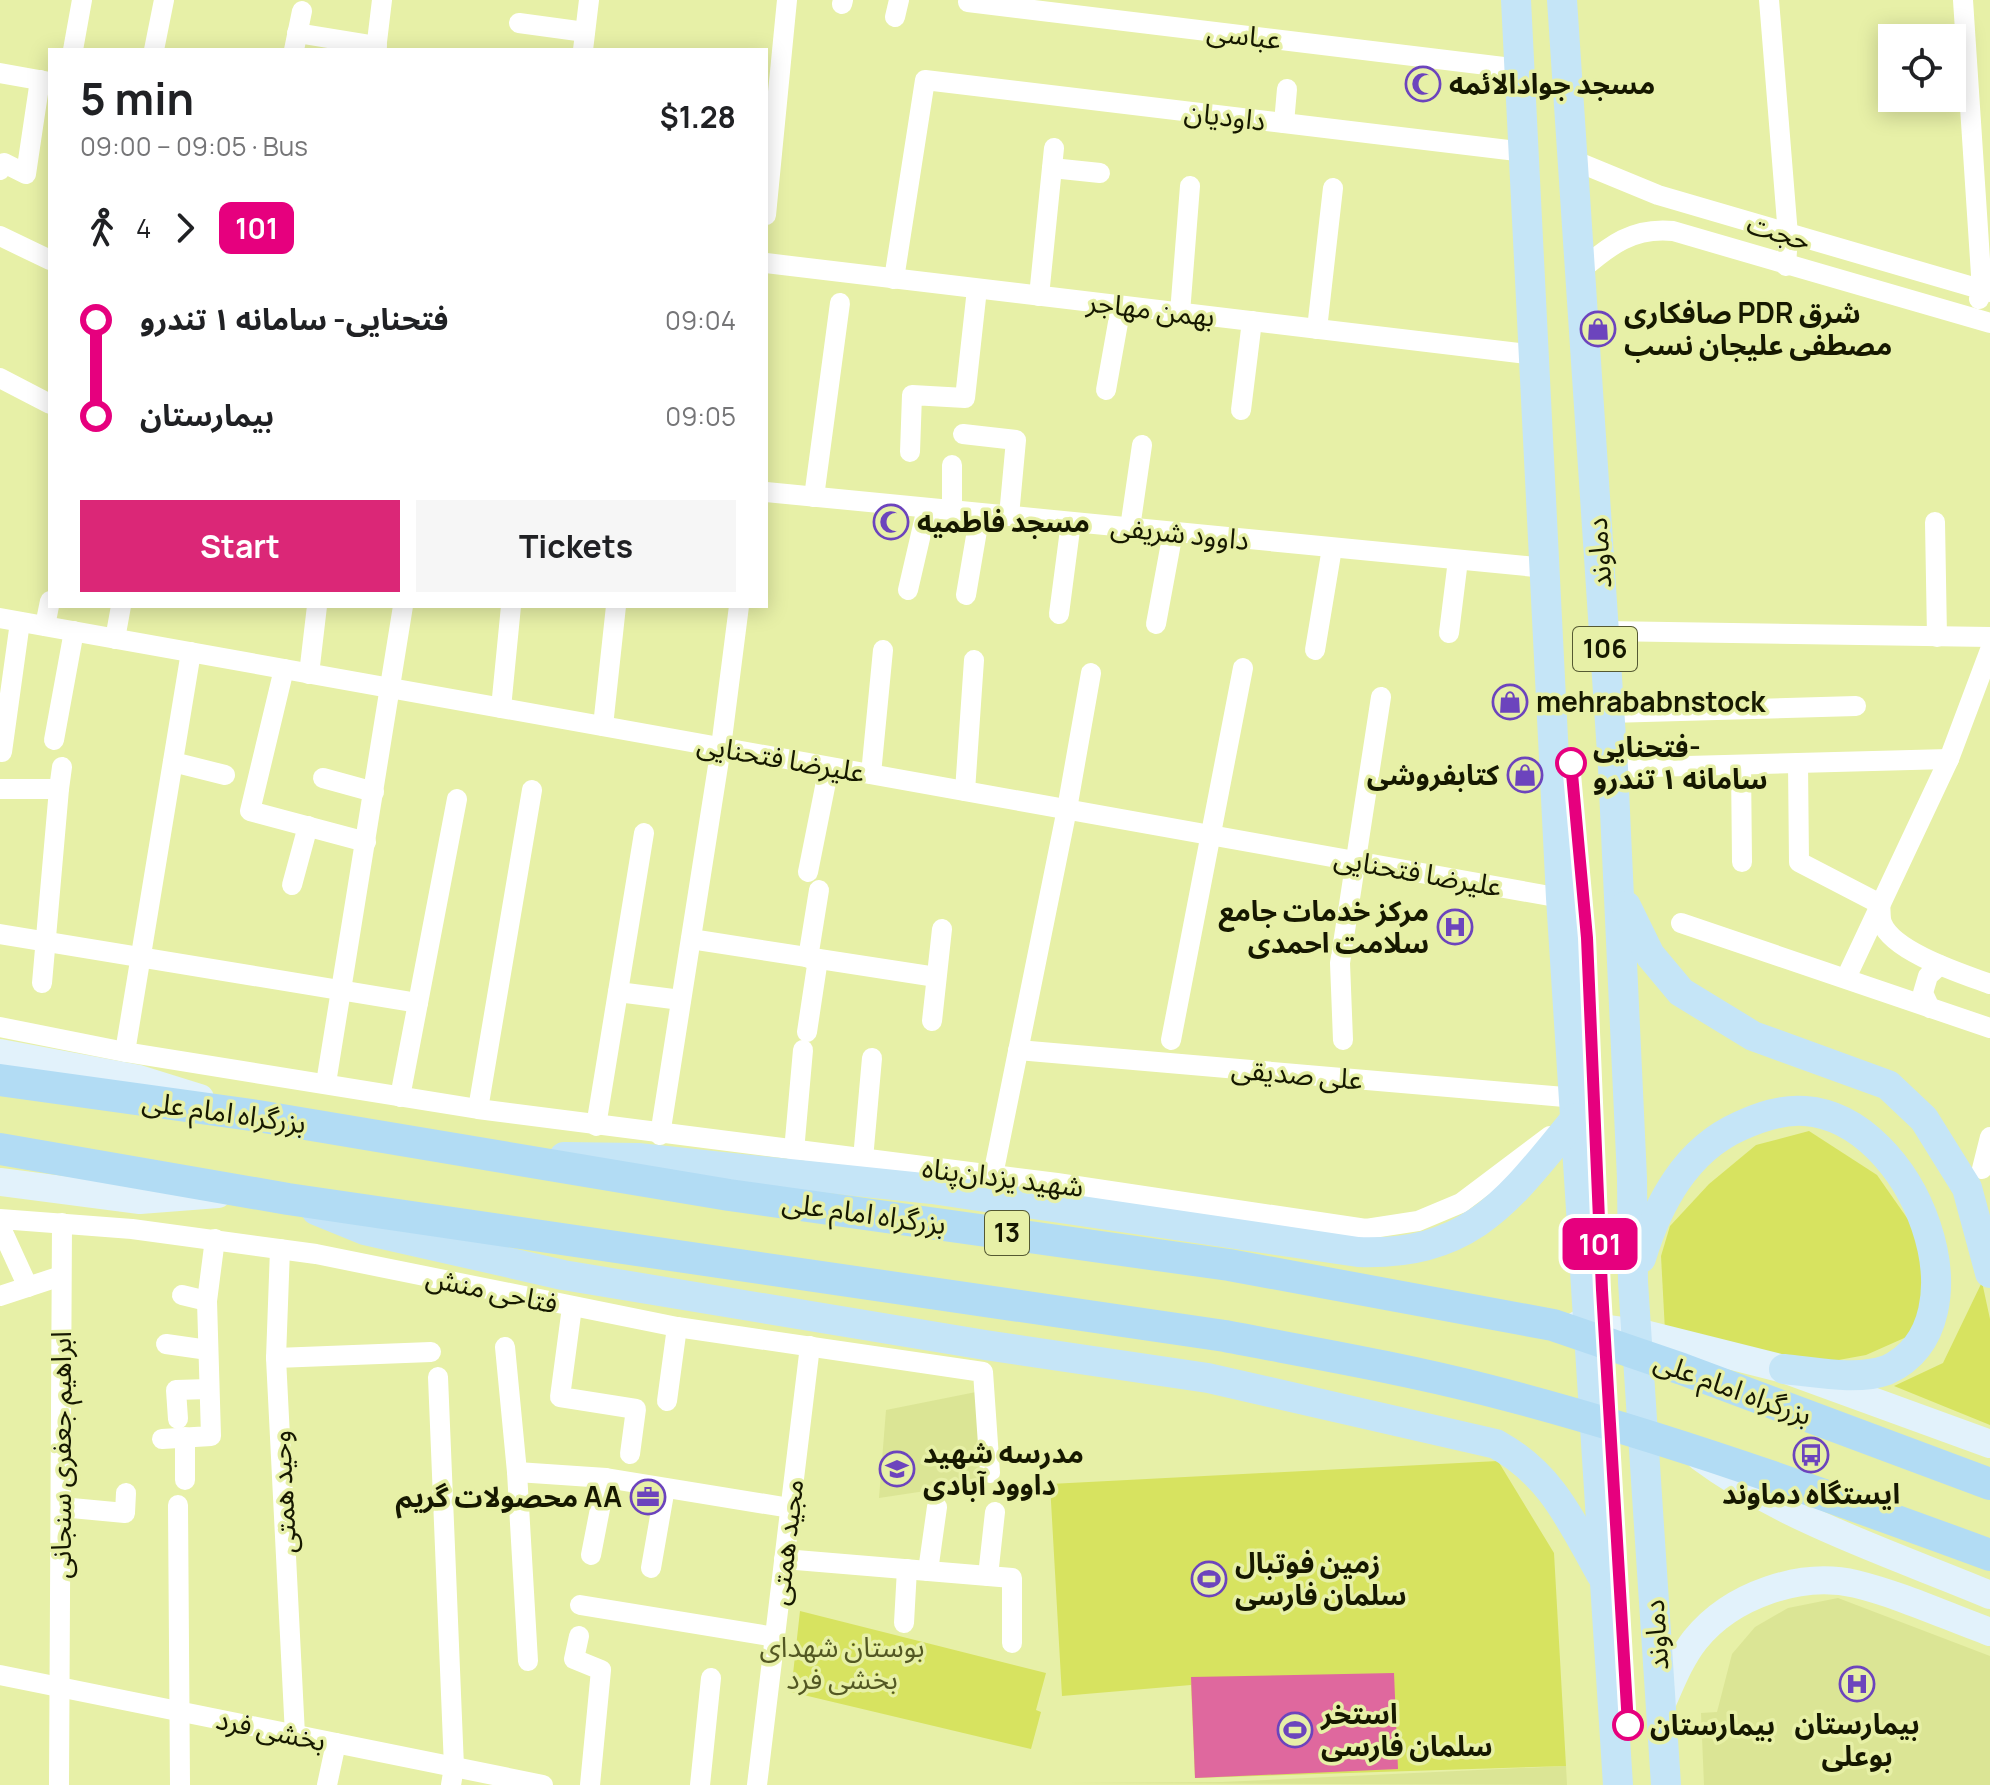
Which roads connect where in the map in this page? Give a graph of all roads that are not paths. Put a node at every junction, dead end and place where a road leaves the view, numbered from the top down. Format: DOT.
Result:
graph roads {
  1 [pos="82,0"];
  2 [pos="164,0"];
  3 [pos="382,0"];
  4 [pos="589,0"];
  5 [pos="787,0"];
  6 [pos="1516,0"];
  7 [pos="1562,0"];
  8 [pos="1769,0"];
  9 [pos="1963,0"];
  10 [pos="968,2"];
  11 [pos="302,11"];
  12 [pos="519,23"];
  13 [pos="296,41"];
  14 [pos="584,41"];
  15 [pos="73,48"];
  16 [pos="154,48"];
  17 [pos="377,48"];
  18 [pos="1520,69"];
  19 [pos="0,73"];
  20 [pos="45,81"];
  21 [pos="1287,89"];
  22 [pos="1284,123"];
  23 [pos="769,148"];
  24 [pos="1525,152"];
  25 [pos="1573,160"];
  26 [pos="0,170"];
  27 [pos="768,170"];
  28 [pos="1100,173"];
  29 [pos="1190,186"];
  30 [pos="1333,188"];
  31 [pos="1788,235"];
  32 [pos="0,236"];
  33 [pos="48,259"];
  34 [pos="768,263"];
  35 [pos="1786,266"];
  36 [pos="1580,271"];
  37 [pos="894,279"];
  38 [pos="977,289"];
  39 [pos="1986,291"];
  40 [pos="1039,296"];
  41 [pos="840,303"];
  42 [pos="1121,306"];
  43 [pos="1180,313"];
  44 [pos="1981,320"];
  45 [pos="1252,321"];
  46 [pos="1317,329"];
  47 [pos="1535,355"];
  48 [pos="0,378"];
  49 [pos="1106,390"];
  50 [pos="48,403"];
  51 [pos="1241,410"];
  52 [pos="963,434"];
  53 [pos="1142,445"];
  54 [pos="910,452"];
  55 [pos="952,465"];
  56 [pos="768,492"];
  57 [pos="814,497"];
  58 [pos="927,508"];
  59 [pos="952,510"];
  60 [pos="980,513"];
  61 [pos="1009,516"];
  62 [pos="1071,522"];
  63 [pos="1935,522"];
  64 [pos="1130,528"];
  65 [pos="1173,532"];
  66 [pos="1332,548"];
  67 [pos="1458,560"];
  68 [pos="1546,568"];
  69 [pos="908,590"];
  70 [pos="966,595"];
  71 [pos="49,608"];
  72 [pos="121,608"];
  73 [pos="317,608"];
  74 [pos="403,608"];
  75 [pos="511,608"];
  76 [pos="616,608"];
  77 [pos="739,608"];
  78 [pos="1059,614"];
  79 [pos="10,620"];
  80 [pos="1156,624"];
  81 [pos="45,626"];
  82 [pos="74,631"];
  83 [pos="1604,631"];
  84 [pos="1449,633"];
  85 [pos="1937,637"];
  86 [pos="1990,637"];
  87 [pos="115,639"];
  88 [pos="883,650"];
  89 [pos="1315,650"];
  90 [pos="1990,650"];
  91 [pos="191,652"];
  92 [pos="974,660"];
  93 [pos="1243,668"];
  94 [pos="284,669"];
  95 [pos="1091,673"];
  96 [pos="309,674"];
  97 [pos="390,688"];
  98 [pos="1381,697"];
  99 [pos="1856,706"];
  100 [pos="501,708"];
  101 [pos="1609,713"];
  102 [pos="603,726"];
  103 [pos="54,740"];
  104 [pos="721,747"];
  105 [pos="2,752"];
  106 [pos="1949,759"];
  107 [pos="173,762"];
  108 [pos="1798,763"];
  109 [pos="1741,765"];
  110 [pos="62,767"];
  111 [pos="829,767"];
  112 [pos="1613,768"];
  113 [pos="871,774"];
  114 [pos="225,775"];
  115 [pos="323,778"];
  116 [pos="0,789"];
  117 [pos="59,789"];
  118 [pos="532,790"];
  119 [pos="965,791"];
  120 [pos="374,792"];
  121 [pos="457,799"];
  122 [pos="1067,809"];
  123 [pos="308,826"];
  124 [pos="644,833"];
  125 [pos="1210,835"];
  126 [pos="366,842"];
  127 [pos="1355,861"];
  128 [pos="1742,862"];
  129 [pos="808,872"];
  130 [pos="292,885"];
  131 [pos="819,890"];
  132 [pos="1620,895"];
  133 [pos="1561,898"];
  134 [pos="1880,904"];
  135 [pos="1681,923"];
  136 [pos="942,929"];
  137 [pos="0,934"];
  138 [pos="691,939"];
  139 [pos="44,941"];
  140 [pos="141,957"];
  141 [pos="813,958"];
  142 [pos="1940,965"];
  143 [pos="936,977"];
  144 [pos="1846,978"];
  145 [pos="42,983"];
  146 [pos="1990,984"];
  147 [pos="341,990"];
  148 [pos="618,992"];
  149 [pos="681,1000"];
  150 [pos="418,1003"];
  151 [pos="1930,1008"];
  152 [pos="932,1021"];
  153 [pos="0,1027"];
  154 [pos="1990,1028"];
  155 [pos="1171,1040"];
  156 [pos="1343,1040"];
  157 [pos="1018,1050"];
  158 [pos="125,1052"];
  159 [pos="0,1053"];
  160 [pos="872,1058"];
  161 [pos="0,1080"];
  162 [pos="326,1083"];
  163 [pos="400,1097"];
  164 [pos="1576,1108"];
  165 [pos="478,1109"];
  166 [pos="258,1116"];
  167 [pos="596,1126"];
  168 [pos="660,1135"];
  169 [pos="1990,1137"];
  170 [pos="0,1149"];
  171 [pos="794,1151"];
  172 [pos="501,1156"];
  173 [pos="863,1159"];
  174 [pos="1982,1169"];
  175 [pos="993,1175"];
  176 [pos="0,1182"];
  177 [pos="251,1192"];
  178 [pos="288,1199"];
  179 [pos="0,1219"];
  180 [pos="62,1223"];
  181 [pos="0,1226"];
  182 [pos="215,1239"];
  183 [pos="280,1249"];
  184 [pos="1990,1273"];
  185 [pos="61,1276"];
  186 [pos="28,1287"];
  187 [pos="1633,1290"];
  188 [pos="182,1295"];
  189 [pos="0,1296"];
  190 [pos="207,1301"];
  191 [pos="572,1307"];
  192 [pos="1553,1325"];
  193 [pos="677,1327"];
  194 [pos="166,1344"];
  195 [pos="810,1346"];
  196 [pos="505,1347"];
  197 [pos="208,1350"];
  198 [pos="431,1352"];
  199 [pos="276,1358"];
  200 [pos="1784,1369"];
  201 [pos="438,1377"];
  202 [pos="209,1389"];
  203 [pos="667,1401"];
  204 [pos="182,1428"];
  205 [pos="162,1439"];
  206 [pos="1990,1444"];
  207 [pos="1686,1447"];
  208 [pos="630,1454"];
  209 [pos="517,1472"];
  210 [pos="990,1473"];
  211 [pos="606,1478"];
  212 [pos="185,1480"];
  213 [pos="1990,1484"];
  214 [pos="665,1488"];
  215 [pos="126,1493"];
  216 [pos="178,1505"];
  217 [pos="61,1507"];
  218 [pos="937,1507"];
  219 [pos="790,1508"];
  220 [pos="995,1512"];
  221 [pos="591,1555"];
  222 [pos="1990,1555"];
  223 [pos="784,1559"];
  224 [pos="651,1568"];
  225 [pos="907,1569"];
  226 [pos="928,1571"];
  227 [pos="988,1576"];
  228 [pos="1605,1581"];
  229 [pos="1990,1595"];
  230 [pos="580,1605"];
  231 [pos="904,1623"];
  232 [pos="1990,1632"];
  233 [pos="579,1636"];
  234 [pos="775,1637"];
  235 [pos="1012,1643"];
  236 [pos="528,1661"];
  237 [pos="0,1675"];
  238 [pos="711,1678"];
  239 [pos="61,1687"];
  240 [pos="1661,1705"];
  241 [pos="180,1711"];
  242 [pos="295,1735"];
  243 [pos="336,1743"];
  244 [pos="452,1776"];
  245 [pos="59,1785"];
  246 [pos="180,1785"];
  247 [pos="327,1785"];
  248 [pos="543,1785"];
  249 [pos="590,1785"];
  250 [pos="700,1785"];
  251 [pos="757,1785"];
  252 [pos="1618,1785"];
  253 [pos="1666,1785"];
  1 -- 15 [label="street"];
  2 -- 16 [label="street"];
  3 -- 17 [label="street"];
  4 -- 14 [label="street"];
  5 -- 23 [label="street"];
  6 -- 18 [label="main road, دماوند / 106"];
  7 -- 25 [label="main road, دماوند / 106"];
  8 -- 31 [label="street"];
  9 -- 39 [label="street"];
  10 -- 18 [label="street, عباسی"];
  11 -- 13 [label="street"];
  12 -- 14 [label="street"];
  13 -- 17 [label="street"];
  18 -- 24 [label="main road, دماوند / 106"];
  19 -- 20 [label="street"];
  20 -- 26 [label="street"];
  21 -- 22 [label="street"];
  22 -- 24 [label="street, داودیان"];
  22 -- 37 [label="street, داودیان"];
  23 -- 27 [label="street"];
  24 -- 47 [label="main road, دماوند / 106"];
  25 -- 31 [label="street, حجت"];
  25 -- 36 [label="main road, دماوند / 106"];
  28 -- 40 [label="street"];
  29 -- 43 [label="street"];
  30 -- 46 [label="street"];
  31 -- 35 [label="street"];
  31 -- 39 [label="street, حجت"];
  32 -- 33 [label="street"];
  34 -- 37 [label="street, بهمن مهاجر"];
  35 -- 36 [label="street"];
  35 -- 44 [label="street"];
  36 -- 83 [label="main road, دماوند / 106"];
  37 -- 38 [label="street, بهمن مهاجر"];
  38 -- 40 [label="street, بهمن مهاجر"];
  38 -- 54 [label="street"];
  39 -- 44 [label="street"];
  40 -- 42 [label="street, بهمن مهاجر"];
  41 -- 57 [label="street"];
  42 -- 43 [label="street, بهمن مهاجر"];
  42 -- 49 [label="street"];
  43 -- 45 [label="street, بهمن مهاجر"];
  45 -- 46 [label="street, بهمن مهاجر"];
  45 -- 51 [label="street"];
  46 -- 47 [label="street, بهمن مهاجر"];
  47 -- 68 [label="main road, دماوند / 106"];
  48 -- 50 [label="street"];
  52 -- 61 [label="street"];
  53 -- 64 [label="street"];
  55 -- 59 [label="street"];
  56 -- 57 [label="street, داوود شریفی"];
  57 -- 58 [label="street, داوود شریفی"];
  58 -- 59 [label="street, داوود شریفی"];
  58 -- 69 [label="street"];
  59 -- 60 [label="street, داوود شریفی"];
  60 -- 61 [label="street, داوود شریفی"];
  60 -- 70 [label="street"];
  61 -- 62 [label="street, داوود شریفی"];
  62 -- 64 [label="street, داوود شریفی"];
  62 -- 78 [label="street"];
  63 -- 85 [label="street"];
  64 -- 65 [label="street, داوود شریفی"];
  65 -- 66 [label="street, داوود شریفی"];
  65 -- 80 [label="street"];
  66 -- 67 [label="street, داوود شریفی"];
  66 -- 89 [label="street"];
  67 -- 68 [label="street, داوود شریفی"];
  67 -- 84 [label="street"];
  68 -- 133 [label="main road, دماوند / 106"];
  71 -- 81 [label="street"];
  72 -- 87 [label="street"];
  73 -- 96 [label="street"];
  74 -- 97 [label="street"];
  75 -- 100 [label="street"];
  76 -- 102 [label="street"];
  77 -- 104 [label="street"];
  79 -- 81 [label="street, علیرضا فتحنایی"];
  79 -- 105 [label="street"];
  81 -- 82 [label="street, علیرضا فتحنایی"];
  82 -- 87 [label="street, علیرضا فتحنایی"];
  82 -- 103 [label="street"];
  83 -- 85 [label="street"];
  83 -- 101 [label="main road, دماوند / 106"];
  85 -- 86 [label="street"];
  87 -- 91 [label="street, علیرضا فتحنایی"];
  88 -- 113 [label="street"];
  90 -- 106 [label="street"];
  91 -- 94 [label="street, علیرضا فتحنایی"];
  91 -- 107 [label="street"];
  92 -- 119 [label="street"];
  93 -- 125 [label="street"];
  94 -- 96 [label="street, علیرضا فتحنایی"];
  94 -- 123 [label="street"];
  95 -- 122 [label="street"];
  96 -- 97 [label="street, علیرضا فتحنایی"];
  97 -- 100 [label="street, علیرضا فتحنایی"];
  97 -- 120 [label="street"];
  98 -- 127 [label="street"];
  99 -- 101 [label="street"];
  100 -- 102 [label="street, علیرضا فتحنایی"];
  101 -- 112 [label="main road, دماوند / 106"];
  102 -- 104 [label="street, علیرضا فتحنایی"];
  104 -- 111 [label="street, علیرضا فتحنایی"];
  104 -- 138 [label="street"];
  106 -- 108 [label="street"];
  106 -- 134 [label="street"];
  107 -- 114 [label="street"];
  107 -- 140 [label="street"];
  108 -- 109 [label="street"];
  108 -- 134 [label="street"];
  109 -- 112 [label="street"];
  109 -- 128 [label="street"];
  110 -- 117 [label="street"];
  111 -- 113 [label="street, علیرضا فتحنایی"];
  111 -- 129 [label="street"];
  112 -- 132 [label="main road, دماوند / 106"];
  113 -- 119 [label="street, علیرضا فتحنایی"];
  115 -- 120 [label="street"];
  116 -- 117 [label="street"];
  117 -- 139 [label="street"];
  118 -- 165 [label="street"];
  119 -- 122 [label="street, علیرضا فتحنایی"];
  120 -- 126 [label="street"];
  121 -- 150 [label="street"];
  122 -- 125 [label="street, علیرضا فتحنایی"];
  122 -- 157 [label="street"];
  123 -- 126 [label="street"];
  123 -- 130 [label="street"];
  124 -- 148 [label="street"];
  125 -- 127 [label="street, علیرضا فتحنایی"];
  125 -- 155 [label="street"];
  126 -- 147 [label="street"];
  127 -- 133 [label="street, علیرضا فتحنایی"];
  127 -- 156 [label="street"];
  131 -- 141 [label="street"];
  132 -- 184 [label="main road"];
  132 -- 187 [label="main road, دماوند / 106"];
  133 -- 164 [label="main road, دماوند / 106"];
  134 -- 142 [label="street"];
  134 -- 144 [label="street"];
  135 -- 144 [label="street"];
  136 -- 143 [label="street"];
  137 -- 139 [label="street"];
  138 -- 141 [label="street"];
  138 -- 149 [label="street"];
  139 -- 140 [label="street"];
  139 -- 145 [label="street"];
  140 -- 147 [label="street"];
  140 -- 158 [label="street"];
  141 -- 143 [label="street"];
  141 -- 171 [label="street"];
  142 -- 146 [label="street"];
  142 -- 151 [label="street"];
  143 -- 152 [label="street"];
  144 -- 151 [label="street"];
  147 -- 150 [label="street"];
  147 -- 162 [label="street"];
  148 -- 149 [label="street"];
  148 -- 167 [label="street"];
  149 -- 168 [label="street"];
  150 -- 163 [label="street"];
  151 -- 154 [label="street"];
  153 -- 158 [label="street, شهید یزدان‌پناه"];
  157 -- 164 [label="street, علی صدیقی"];
  157 -- 175 [label="street"];
  158 -- 162 [label="street, شهید یزدان‌پناه"];
  159 -- 166 [label="main road"];
  160 -- 173 [label="street"];
  161 -- 166 [label="highway, بزرگراه امام علی / 13"];
  162 -- 163 [label="street, شهید یزدان‌پناه"];
  163 -- 165 [label="street, شهید یزدان‌پناه"];
  164 -- 172 [label="main road"];
  164 -- 175 [label="street, شهید یزدان‌پناه"];
  164 -- 228 [label="main road, دماوند / 106"];
  165 -- 167 [label="street, شهید یزدان‌پناه"];
  166 -- 172 [label="highway, بزرگراه امام علی / 13"];
  167 -- 168 [label="street, شهید یزدان‌پناه"];
  168 -- 171 [label="street, شهید یزدان‌پناه"];
  169 -- 174 [label="street"];
  170 -- 177 [label="highway"];
  171 -- 173 [label="street, شهید یزدان‌پناه"];
  172 -- 192 [label="highway, بزرگراه امام علی / 13"];
  173 -- 175 [label="street, شهید یزدان‌پناه"];
  176 -- 177 [label="main road"];
  177 -- 178 [label="highway"];
  178 -- 207 [label="highway"];
  178 -- 228 [label="main road"];
  179 -- 180 [label="street, فتاحی منش"];
  180 -- 182 [label="street, فتاحی منش"];
  180 -- 185 [label="street, ابراهیم جعفری سنجانی"];
  181 -- 186 [label="street"];
  182 -- 183 [label="street, فتاحی منش"];
  182 -- 190 [label="street"];
  183 -- 191 [label="street, فتاحی منش"];
  183 -- 199 [label="street, وحید همتی"];
  185 -- 186 [label="street"];
  185 -- 217 [label="street, ابراهیم جعفری سنجانی"];
  186 -- 189 [label="street"];
  187 -- 200 [label="main road"];
  187 -- 240 [label="main road, دماوند / 106"];
  188 -- 190 [label="street"];
  190 -- 197 [label="street"];
  191 -- 193 [label="street, فتاحی منش"];
  191 -- 208 [label="street"];
  192 -- 200 [label="main road"];
  192 -- 213 [label="highway, بزرگراه امام علی / 13"];
  193 -- 195 [label="street, فتاحی منش"];
  193 -- 203 [label="street"];
  194 -- 197 [label="street"];
  195 -- 210 [label="street, فتاحی منش"];
  195 -- 219 [label="street, مجید همتی"];
  196 -- 209 [label="street"];
  197 -- 202 [label="street"];
  198 -- 199 [label="street"];
  199 -- 242 [label="street, وحید همتی"];
  200 -- 206 [label="main road"];
  201 -- 244 [label="street"];
  202 -- 204 [label="street"];
  202 -- 204 [label="street"];
  204 -- 205 [label="street"];
  204 -- 212 [label="street"];
  207 -- 222 [label="highway"];
  207 -- 229 [label="main road"];
  209 -- 211 [label="street"];
  209 -- 236 [label="street"];
  211 -- 214 [label="street"];
  211 -- 221 [label="street"];
  214 -- 219 [label="street"];
  214 -- 224 [label="street"];
  215 -- 217 [label="street"];
  216 -- 241 [label="street"];
  217 -- 239 [label="street, ابراهیم جعفری سنجانی"];
  218 -- 226 [label="street"];
  219 -- 223 [label="street, مجید همتی"];
  220 -- 227 [label="street"];
  223 -- 225 [label="street"];
  223 -- 234 [label="street, مجید همتی"];
  225 -- 226 [label="street"];
  225 -- 231 [label="street"];
  226 -- 227 [label="street"];
  227 -- 235 [label="street"];
  228 -- 252 [label="main road, دماوند / 106"];
  230 -- 234 [label="street"];
  232 -- 240 [label="main road"];
  233 -- 249 [label="street"];
  234 -- 251 [label="street, مجید همتی"];
  237 -- 239 [label="street, بخشی فرد"];
  238 -- 250 [label="street"];
  239 -- 241 [label="street, بخشی فرد"];
  239 -- 245 [label="street, ابراهیم جعفری سنجانی"];
  240 -- 253 [label="main road, دماوند / 106"];
  241 -- 242 [label="street, بخشی فرد"];
  241 -- 246 [label="street"];
  242 -- 243 [label="street, بخشی فرد"];
  243 -- 244 [label="street, بخشی فرد"];
  243 -- 247 [label="street"];
  244 -- 248 [label="street, بخشی فرد"];
}
